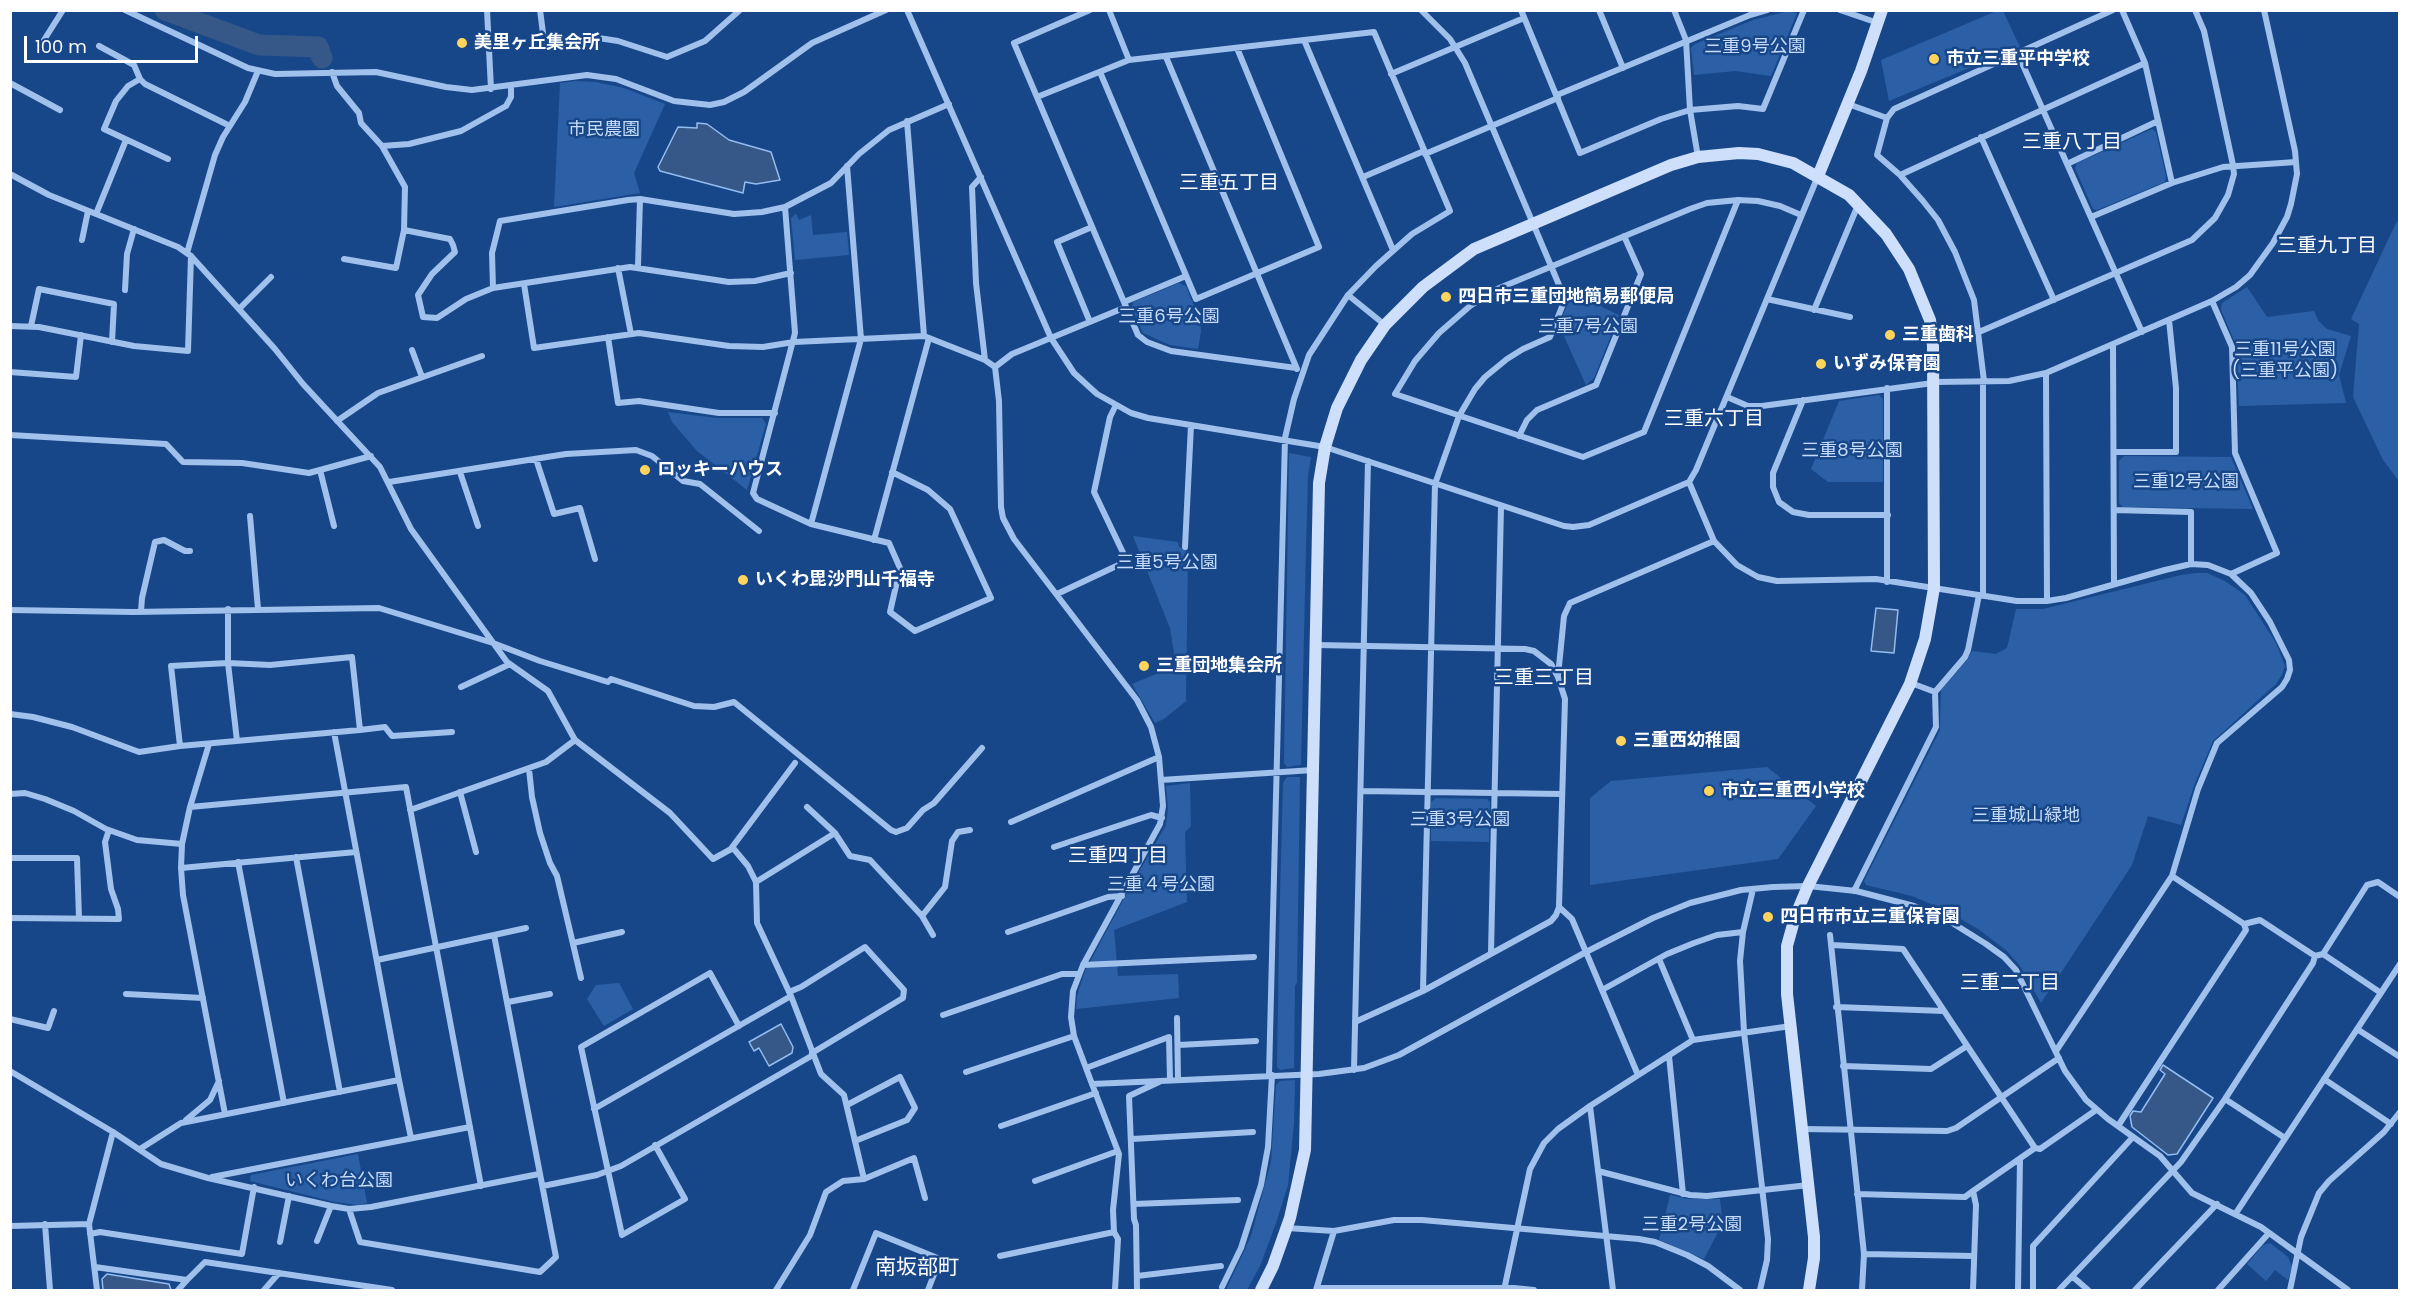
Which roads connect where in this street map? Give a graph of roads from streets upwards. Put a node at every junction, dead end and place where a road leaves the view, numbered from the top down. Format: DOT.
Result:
graph roads {
  1 [pos="63,10"];
  2 [pos="125,10"];
  3 [pos="487,10"];
  4 [pos="540,10"];
  5 [pos="740,10"];
  6 [pos="886,10"];
  7 [pos="907,10"];
  8 [pos="1090,10"];
  9 [pos="1109,10"];
  10 [pos="1421,10"];
  11 [pos="1521,10"];
  12 [pos="1599,10"];
  13 [pos="1674,10"];
  14 [pos="1767,10"];
  15 [pos="1804,10"];
  16 [pos="1840,10"];
  17 [pos="1882,10"];
  18 [pos="2113,10"];
  19 [pos="2122,10"];
  20 [pos="2195,10"];
  21 [pos="2264,10"];
  22 [pos="1749,13"];
  23 [pos="1524,18"];
  24 [pos="1879,24"];
  25 [pos="45,40"];
  26 [pos="1304,40"];
  27 [pos="1686,40"];
  28 [pos="99,46"];
  29 [pos="1455,46"];
  30 [pos="1237,48"];
  31 [pos="2018,54"];
  32 [pos="1166,57"];
  33 [pos="1129,60"];
  34 [pos="2145,63"];
  35 [pos="1623,68"];
  36 [pos="258,71"];
  37 [pos="332,72"];
  38 [pos="1100,72"];
  39 [pos="1391,74"];
  40 [pos="140,79"];
  41 [pos="10,83"];
  42 [pos="511,86"];
  43 [pos="491,89"];
  44 [pos="1557,96"];
  45 [pos="1037,97"];
  46 [pos="949,104"];
  47 [pos="1848,104"];
  48 [pos="2042,109"];
  49 [pos="60,110"];
  50 [pos="1690,110"];
  51 [pos="1887,118"];
  52 [pos="907,121"];
  53 [pos="2158,121"];
  54 [pos="230,126"];
  55 [pos="1492,126"];
  56 [pos="1981,137"];
  57 [pos="126,140"];
  58 [pos="382,146"];
  59 [pos="1424,152"];
  60 [pos="1698,156"];
  61 [pos="168,159"];
  62 [pos="2296,162"];
  63 [pos="2067,164"];
  64 [pos="2233,165"];
  65 [pos="847,166"];
  66 [pos="10,174"];
  67 [pos="1900,175"];
  68 [pos="1818,176"];
  69 [pos="981,177"];
  70 [pos="1363,177"];
  71 [pos="2172,183"];
  72 [pos="640,199"];
  73 [pos="1738,200"];
  74 [pos="1858,204"];
  75 [pos="785,207"];
  76 [pos="88,211"];
  77 [pos="96,214"];
  78 [pos="1801,215"];
  79 [pos="2091,218"];
  80 [pos="1532,224"];
  81 [pos="1092,227"];
  82 [pos="134,230"];
  83 [pos="404,230"];
  84 [pos="1624,236"];
  85 [pos="82,240"];
  86 [pos="1393,250"];
  87 [pos="189,254"];
  88 [pos="344,259"];
  89 [pos="638,266"];
  90 [pos="1551,267"];
  91 [pos="618,268"];
  92 [pos="790,273"];
  93 [pos="1257,273"];
  94 [pos="2116,273"];
  95 [pos="1186,276"];
  96 [pos="271,277"];
  97 [pos="524,284"];
  98 [pos="493,288"];
  99 [pos="125,290"];
  100 [pos="1348,295"];
  101 [pos="1767,299"];
  102 [pos="2054,300"];
  103 [pos="2212,301"];
  104 [pos="1125,304"];
  105 [pos="239,309"];
  106 [pos="1814,310"];
  107 [pos="1850,317"];
  108 [pos="2169,320"];
  109 [pos="1090,322"];
  110 [pos="10,326"];
  111 [pos="31,326"];
  112 [pos="1385,326"];
  113 [pos="1979,332"];
  114 [pos="2142,332"];
  115 [pos="631,334"];
  116 [pos="81,335"];
  117 [pos="608,337"];
  118 [pos="927,337"];
  119 [pos="1051,338"];
  120 [pos="861,339"];
  121 [pos="112,342"];
  122 [pos="794,342"];
  123 [pos="2113,344"];
  124 [pos="412,350"];
  125 [pos="482,356"];
  126 [pos="985,360"];
  127 [pos="995,367"];
  128 [pos="1296,368"];
  129 [pos="10,372"];
  130 [pos="2046,373"];
  131 [pos="1301,375"];
  132 [pos="422,376"];
  133 [pos="1984,381"];
  134 [pos="1935,382"];
  135 [pos="1887,388"];
  136 [pos="1727,397"];
  137 [pos="1803,400"];
  138 [pos="1116,405"];
  139 [pos="775,413"];
  140 [pos="1458,416"];
  141 [pos="337,420"];
  142 [pos="1191,425"];
  143 [pos="10,435"];
  144 [pos="1519,436"];
  145 [pos="1285,438"];
  146 [pos="1325,447"];
  147 [pos="2114,452"];
  148 [pos="371,456"];
  149 [pos="536,459"];
  150 [pos="1368,461"];
  151 [pos="320,470"];
  152 [pos="460,472"];
  153 [pos="892,472"];
  154 [pos="389,482"];
  155 [pos="1689,482"];
  156 [pos="1435,484"];
  157 [pos="1501,507"];
  158 [pos="2114,510"];
  159 [pos="1888,515"];
  160 [pos="250,516"];
  161 [pos="811,524"];
  162 [pos="334,526"];
  163 [pos="478,526"];
  164 [pos="759,531"];
  165 [pos="874,540"];
  166 [pos="1714,541"];
  167 [pos="1185,548"];
  168 [pos="190,551"];
  169 [pos="595,559"];
  170 [pos="2191,564"];
  171 [pos="2231,574"];
  172 [pos="1887,582"];
  173 [pos="2114,584"];
  174 [pos="1934,588"];
  175 [pos="1058,594"];
  176 [pos="1981,595"];
  177 [pos="2046,601"];
  178 [pos="228,609"];
  179 [pos="258,609"];
  180 [pos="10,610"];
  181 [pos="141,610"];
  182 [pos="493,643"];
  183 [pos="1316,645"];
  184 [pos="1363,646"];
  185 [pos="1431,647"];
  186 [pos="1497,647"];
  187 [pos="228,663"];
  188 [pos="510,664"];
  189 [pos="1558,676"];
  190 [pos="1910,683"];
  191 [pos="461,687"];
  192 [pos="1935,692"];
  193 [pos="10,714"];
  194 [pos="360,730"];
  195 [pos="334,732"];
  196 [pos="452,732"];
  197 [pos="575,740"];
  198 [pos="237,741"];
  199 [pos="209,744"];
  200 [pos="180,746"];
  201 [pos="982,748"];
  202 [pos="1159,756"];
  203 [pos="795,763"];
  204 [pos="529,769"];
  205 [pos="1313,770"];
  206 [pos="1277,772"];
  207 [pos="1161,780"];
  208 [pos="1361,791"];
  209 [pos="460,792"];
  210 [pos="1428,792"];
  211 [pos="345,793"];
  212 [pos="1493,793"];
  213 [pos="10,794"];
  214 [pos="1562,794"];
  215 [pos="190,807"];
  216 [pos="807,807"];
  217 [pos="410,810"];
  218 [pos="1162,818"];
  219 [pos="1011,822"];
  220 [pos="109,830"];
  221 [pos="970,830"];
  222 [pos="835,833"];
  223 [pos="182,844"];
  224 [pos="1054,847"];
  225 [pos="729,850"];
  226 [pos="356,852"];
  227 [pos="476,852"];
  228 [pos="296,857"];
  229 [pos="10,858"];
  230 [pos="238,862"];
  231 [pos="181,868"];
  232 [pos="2172,876"];
  233 [pos="756,882"];
  234 [pos="1808,886"];
  235 [pos="1753,889"];
  236 [pos="1854,891"];
  237 [pos="1122,896"];
  238 [pos="2400,897"];
  239 [pos="1558,907"];
  240 [pos="922,916"];
  241 [pos="10,918"];
  242 [pos="79,918"];
  243 [pos="2244,924"];
  244 [pos="526,928"];
  245 [pos="622,932"];
  246 [pos="1008,932"];
  247 [pos="1743,932"];
  248 [pos="494,935"];
  249 [pos="933,935"];
  250 [pos="1830,935"];
  251 [pos="573,943"];
  252 [pos="1832,945"];
  253 [pos="436,947"];
  254 [pos="1586,952"];
  255 [pos="1491,953"];
  256 [pos="2323,954"];
  257 [pos="2315,956"];
  258 [pos="1254,957"];
  259 [pos="1659,959"];
  260 [pos="377,960"];
  261 [pos="1083,964"];
  262 [pos="2400,964"];
  263 [pos="1079,974"];
  264 [pos="2393,974"];
  265 [pos="581,978"];
  266 [pos="2400,978"];
  267 [pos="1602,990"];
  268 [pos="1423,991"];
  269 [pos="2380,993"];
  270 [pos="126,994"];
  271 [pos="550,994"];
  272 [pos="790,994"];
  273 [pos="203,998"];
  274 [pos="508,1002"];
  275 [pos="1836,1007"];
  276 [pos="54,1011"];
  277 [pos="1944,1011"];
  278 [pos="942,1015"];
  279 [pos="1177,1018"];
  280 [pos="10,1019"];
  281 [pos="1355,1022"];
  282 [pos="739,1026"];
  283 [pos="1791,1026"];
  284 [pos="2357,1029"];
  285 [pos="1744,1032"];
  286 [pos="1074,1036"];
  287 [pos="1693,1040"];
  288 [pos="1256,1041"];
  289 [pos="1178,1045"];
  290 [pos="1967,1046"];
  291 [pos="813,1054"];
  292 [pos="2057,1055"];
  293 [pos="1669,1056"];
  294 [pos="2400,1058"];
  295 [pos="1843,1066"];
  296 [pos="1086,1068"];
  297 [pos="1354,1070"];
  298 [pos="10,1071"];
  299 [pos="966,1072"];
  300 [pos="1307,1073"];
  301 [pos="1271,1075"];
  302 [pos="1638,1075"];
  303 [pos="1178,1079"];
  304 [pos="2324,1079"];
  305 [pos="219,1080"];
  306 [pos="399,1080"];
  307 [pos="1162,1080"];
  308 [pos="1170,1080"];
  309 [pos="1092,1084"];
  310 [pos="340,1092"];
  311 [pos="1096,1093"];
  312 [pos="2001,1097"];
  313 [pos="2225,1099"];
  314 [pos="284,1103"];
  315 [pos="847,1105"];
  316 [pos="1590,1106"];
  317 [pos="594,1109"];
  318 [pos="2096,1110"];
  319 [pos="2400,1112"];
  320 [pos="225,1114"];
  321 [pos="181,1123"];
  322 [pos="2391,1124"];
  323 [pos="1001,1126"];
  324 [pos="2118,1126"];
  325 [pos="470,1127"];
  326 [pos="1802,1129"];
  327 [pos="1849,1130"];
  328 [pos="113,1132"];
  329 [pos="1253,1132"];
  330 [pos="2133,1137"];
  331 [pos="411,1138"];
  332 [pos="1132,1138"];
  333 [pos="2285,1138"];
  334 [pos="855,1141"];
  335 [pos="655,1145"];
  336 [pos="2036,1148"];
  337 [pos="140,1149"];
  338 [pos="1118,1151"];
  339 [pos="2020,1159"];
  340 [pos="607,1171"];
  341 [pos="1598,1171"];
  342 [pos="2172,1171"];
  343 [pos="539,1174"];
  344 [pos="208,1178"];
  345 [pos="864,1179"];
  346 [pos="1035,1181"];
  347 [pos="1809,1185"];
  348 [pos="481,1186"];
  349 [pos="543,1186"];
  350 [pos="254,1187"];
  351 [pos="1762,1190"];
  352 [pos="1973,1191"];
  353 [pos="1683,1194"];
  354 [pos="1857,1194"];
  355 [pos="289,1196"];
  356 [pos="925,1198"];
  357 [pos="1238,1200"];
  358 [pos="1134,1204"];
  359 [pos="2217,1204"];
  360 [pos="331,1206"];
  361 [pos="349,1209"];
  362 [pos="2236,1213"];
  363 [pos="45,1224"];
  364 [pos="89,1224"];
  365 [pos="10,1226"];
  366 [pos="1516,1227"];
  367 [pos="1287,1228"];
  368 [pos="1334,1231"];
  369 [pos="1114,1232"];
  370 [pos="2269,1233"];
  371 [pos="90,1234"];
  372 [pos="1605,1235"];
  373 [pos="316,1241"];
  374 [pos="280,1242"];
  375 [pos="2296,1253"];
  376 [pos="1864,1254"];
  377 [pos="1000,1256"];
  378 [pos="1974,1256"];
  379 [pos="1221,1266"];
  380 [pos="95,1267"];
  381 [pos="279,1273"];
  382 [pos="1137,1276"];
  383 [pos="2073,1276"];
  384 [pos="187,1280"];
  385 [pos="353,1285"];
  386 [pos="1222,1287"];
  387 [pos="1137,1289"];
  388 [pos="1316,1289"];
  389 [pos="50,1290"];
  390 [pos="97,1290"];
  391 [pos="178,1290"];
  392 [pos="264,1290"];
  393 [pos="348,1290"];
  394 [pos="392,1290"];
  395 [pos="776,1290"];
  396 [pos="853,1290"];
  397 [pos="928,1290"];
  398 [pos="1115,1290"];
  399 [pos="1261,1290"];
  400 [pos="1504,1290"];
  401 [pos="1534,1290"];
  402 [pos="1613,1290"];
  403 [pos="1740,1290"];
  404 [pos="1760,1290"];
  405 [pos="1809,1290"];
  406 [pos="1862,1290"];
  407 [pos="1973,1290"];
  408 [pos="1980,1290"];
  409 [pos="2018,1290"];
  410 [pos="2033,1290"];
  411 [pos="2059,1290"];
  412 [pos="2088,1290"];
  413 [pos="2135,1290"];
  414 [pos="2218,1290"];
  415 [pos="2290,1290"];
  416 [pos="2348,1290"];
  1 -- 25 [label="street"];
  2 -- 36 [label="street"];
  3 -- 43 [label="street"];
  4 -- 5 [label="street"];
  6 -- 42 [label="street"];
  7 -- 46 [label="street"];
  8 -- 45 [label="street"];
  9 -- 33 [label="street"];
  10 -- 29 [label="street"];
  11 -- 23 [label="street"];
  12 -- 35 [label="street"];
  13 -- 27 [label="street"];
  14 -- 22 [label="street"];
  15 -- 50 [label="street"];
  16 -- 24 [label="street"];
  17 -- 24 [label="street"];
  18 -- 31 [label="street"];
  19 -- 34 [label="street"];
  20 -- 64 [label="street"];
  21 -- 62 [label="street"];
  22 -- 27 [label="street"];
  23 -- 29 [label="street"];
  23 -- 44 [label="street"];
  24 -- 47 [label="street"];
  26 -- 30 [label="street"];
  26 -- 39 [label="street"];
  26 -- 70 [label="street"];
  27 -- 35 [label="street"];
  27 -- 50 [label="street"];
  28 -- 40 [label="street"];
  29 -- 39 [label="street"];
  29 -- 55 [label="street"];
  30 -- 32 [label="street"];
  30 -- 93 [label="street"];
  31 -- 48 [label="street"];
  31 -- 51 [label="street"];
  32 -- 33 [label="street"];
  32 -- 93 [label="street"];
  33 -- 38 [label="street"];
  34 -- 48 [label="street"];
  34 -- 53 [label="street"];
  35 -- 44 [label="street"];
  36 -- 37 [label="street"];
  36 -- 54 [label="street"];
  37 -- 43 [label="street"];
  37 -- 58 [label="street"];
  38 -- 45 [label="street"];
  38 -- 95 [label="street"];
  39 -- 59 [label="street"];
  40 -- 54 [label="street"];
  40 -- 57 [label="street"];
  41 -- 49 [label="street"];
  42 -- 43 [label="street"];
  42 -- 58 [label="street"];
  44 -- 50 [label="street"];
  44 -- 55 [label="street"];
  45 -- 81 [label="street"];
  46 -- 52 [label="street"];
  46 -- 69 [label="street"];
  47 -- 51 [label="street"];
  47 -- 68 [label="street"];
  48 -- 56 [label="street"];
  48 -- 63 [label="street"];
  50 -- 60 [label="street"];
  51 -- 67 [label="street"];
  52 -- 65 [label="street"];
  52 -- 118 [label="street"];
  53 -- 63 [label="street"];
  53 -- 71 [label="street"];
  54 -- 87 [label="street"];
  55 -- 59 [label="street"];
  55 -- 80 [label="street"];
  56 -- 67 [label="street"];
  56 -- 102 [label="street"];
  57 -- 61 [label="street"];
  57 -- 77 [label="street"];
  58 -- 83 [label="street"];
  59 -- 70 [label="street"];
  59 -- 86 [label="street"];
  60 -- 68 [label="street"];
  60 -- 80 [label="street"];
  62 -- 64 [label="street"];
  62 -- 103 [label="street"];
  63 -- 79 [label="street"];
  64 -- 71 [label="street"];
  64 -- 94 [label="street"];
  65 -- 75 [label="street"];
  65 -- 120 [label="street"];
  66 -- 76 [label="street"];
  67 -- 113 [label="street"];
  68 -- 74 [label="street"];
  68 -- 78 [label="street"];
  69 -- 119 [label="street"];
  69 -- 126 [label="street"];
  70 -- 86 [label="street"];
  71 -- 79 [label="street"];
  72 -- 75 [label="street"];
  72 -- 89 [label="street"];
  72 -- 98 [label="street"];
  73 -- 78 [label="street"];
  73 -- 84 [label="street"];
  73 -- 144 [label="street"];
  74 -- 106 [label="street"];
  74 -- 134 [label="street"];
  75 -- 92 [label="street"];
  76 -- 77 [label="street"];
  76 -- 85 [label="street"];
  77 -- 82 [label="street"];
  78 -- 101 [label="street"];
  79 -- 94 [label="street"];
  80 -- 90 [label="street"];
  80 -- 112 [label="street"];
  81 -- 104 [label="street"];
  81 -- 109 [label="street"];
  82 -- 87 [label="street"];
  82 -- 99 [label="street"];
  83 -- 88 [label="street"];
  83 -- 98 [label="street"];
  84 -- 90 [label="street"];
  84 -- 144 [label="street"];
  86 -- 100 [label="street"];
  87 -- 105 [label="street"];
  87 -- 121 [label="street"];
  89 -- 91 [label="street"];
  89 -- 92 [label="street"];
  90 -- 140 [label="street"];
  90 -- 140 [label="street"];
  91 -- 97 [label="street"];
  91 -- 115 [label="street"];
  92 -- 122 [label="street"];
  93 -- 95 [label="street"];
  93 -- 128 [label="street"];
  94 -- 102 [label="street"];
  94 -- 114 [label="street"];
  95 -- 104 [label="street"];
  96 -- 105 [label="street"];
  97 -- 98 [label="street"];
  97 -- 117 [label="street"];
  100 -- 112 [label="street"];
  100 -- 131 [label="street"];
  101 -- 106 [label="street"];
  101 -- 136 [label="street"];
  102 -- 113 [label="street"];
  103 -- 108 [label="street"];
  103 -- 171 [label="street"];
  104 -- 109 [label="street"];
  104 -- 128 [label="street"];
  105 -- 141 [label="street"];
  106 -- 107 [label="street"];
  108 -- 114 [label="street"];
  108 -- 147 [label="street"];
  109 -- 119 [label="street"];
  110 -- 111 [label="street"];
  111 -- 116 [label="street"];
  111 -- 121 [label="street"];
  112 -- 146 [label="street"];
  113 -- 133 [label="street"];
  114 -- 123 [label="street"];
  115 -- 117 [label="street"];
  115 -- 122 [label="street"];
  116 -- 121 [label="street"];
  116 -- 129 [label="street"];
  117 -- 139 [label="street"];
  118 -- 120 [label="street"];
  118 -- 126 [label="street"];
  118 -- 153 [label="street"];
  119 -- 127 [label="street"];
  119 -- 138 [label="street"];
  120 -- 122 [label="street"];
  120 -- 161 [label="street"];
  122 -- 139 [label="street"];
  123 -- 130 [label="street"];
  123 -- 147 [label="street"];
  124 -- 132 [label="street"];
  125 -- 132 [label="street"];
  126 -- 127 [label="street"];
  127 -- 175 [label="street"];
  128 -- 131 [label="street"];
  130 -- 133 [label="street"];
  130 -- 177 [label="street"];
  131 -- 145 [label="street"];
  132 -- 141 [label="street"];
  133 -- 134 [label="street"];
  133 -- 176 [label="street"];
  134 -- 135 [label="street"];
  134 -- 174 [label="street"];
  135 -- 137 [label="street"];
  135 -- 159 [label="street"];
  136 -- 137 [label="street"];
  136 -- 155 [label="street"];
  137 -- 159 [label="street"];
  138 -- 142 [label="street"];
  138 -- 175 [label="street"];
  139 -- 161 [label="street"];
  140 -- 144 [label="street"];
  140 -- 156 [label="street"];
  141 -- 148 [label="street"];
  142 -- 145 [label="street"];
  142 -- 167 [label="street"];
  143 -- 151 [label="street"];
  145 -- 146 [label="street"];
  145 -- 206 [label="street"];
  146 -- 150 [label="street"];
  146 -- 183 [label="street"];
  147 -- 158 [label="street"];
  148 -- 151 [label="street"];
  148 -- 154 [label="street"];
  149 -- 152 [label="street"];
  149 -- 164 [label="street"];
  149 -- 169 [label="street"];
  150 -- 156 [label="street"];
  150 -- 184 [label="street"];
  151 -- 162 [label="street"];
  152 -- 154 [label="street"];
  152 -- 163 [label="street"];
  153 -- 165 [label="street"];
  153 -- 165 [label="street"];
  154 -- 182 [label="street"];
  155 -- 157 [label="street"];
  155 -- 166 [label="street"];
  156 -- 157 [label="street"];
  156 -- 185 [label="street"];
  157 -- 186 [label="street"];
  158 -- 170 [label="street"];
  158 -- 173 [label="street"];
  159 -- 172 [label="street"];
  160 -- 179 [label="street"];
  161 -- 165 [label="street"];
  166 -- 172 [label="street"];
  166 -- 189 [label="street"];
  168 -- 181 [label="street"];
  170 -- 171 [label="street"];
  170 -- 173 [label="street"];
  171 -- 232 [label="street"];
  172 -- 174 [label="street"];
  173 -- 177 [label="street"];
  174 -- 176 [label="street"];
  174 -- 190 [label="street"];
  175 -- 202 [label="street"];
  176 -- 177 [label="street"];
  176 -- 192 [label="street"];
  178 -- 179 [label="street"];
  178 -- 181 [label="street"];
  178 -- 187 [label="street"];
  179 -- 182 [label="street"];
  180 -- 181 [label="street"];
  182 -- 188 [label="street"];
  182 -- 201 [label="street"];
  183 -- 184 [label="street"];
  183 -- 205 [label="street"];
  184 -- 185 [label="street"];
  184 -- 208 [label="street"];
  185 -- 186 [label="street"];
  185 -- 210 [label="street"];
  186 -- 189 [label="street"];
  186 -- 212 [label="street"];
  187 -- 194 [label="street"];
  187 -- 198 [label="street"];
  187 -- 200 [label="street"];
  188 -- 191 [label="street"];
  188 -- 197 [label="street"];
  189 -- 214 [label="street"];
  190 -- 192 [label="street"];
  190 -- 234 [label="street"];
  192 -- 236 [label="street"];
  193 -- 200 [label="street"];
  194 -- 195 [label="street"];
  194 -- 196 [label="street"];
  195 -- 198 [label="street"];
  195 -- 211 [label="street"];
  197 -- 204 [label="street"];
  197 -- 225 [label="street"];
  198 -- 199 [label="street"];
  199 -- 200 [label="street"];
  199 -- 215 [label="street"];
  202 -- 207 [label="street"];
  202 -- 219 [label="street"];
  203 -- 225 [label="street"];
  204 -- 209 [label="street"];
  204 -- 251 [label="street"];
  205 -- 206 [label="street"];
  205 -- 300 [label="street"];
  206 -- 207 [label="street"];
  206 -- 301 [label="street"];
  207 -- 218 [label="street"];
  208 -- 210 [label="street"];
  208 -- 281 [label="street"];
  209 -- 217 [label="street"];
  209 -- 227 [label="street"];
  210 -- 212 [label="street"];
  210 -- 268 [label="street"];
  211 -- 215 [label="street"];
  211 -- 217 [label="street"];
  211 -- 226 [label="street"];
  212 -- 214 [label="street"];
  212 -- 255 [label="street"];
  213 -- 220 [label="street"];
  214 -- 239 [label="street"];
  215 -- 223 [label="street"];
  216 -- 222 [label="street"];
  217 -- 253 [label="street"];
  218 -- 224 [label="street"];
  218 -- 237 [label="street"];
  220 -- 223 [label="street"];
  220 -- 242 [label="street"];
  221 -- 240 [label="street"];
  222 -- 233 [label="street"];
  222 -- 240 [label="street"];
  223 -- 231 [label="street"];
  225 -- 233 [label="street"];
  226 -- 228 [label="street"];
  226 -- 260 [label="street"];
  228 -- 230 [label="street"];
  228 -- 310 [label="street"];
  229 -- 242 [label="street"];
  230 -- 231 [label="street"];
  230 -- 314 [label="street"];
  231 -- 273 [label="street"];
  232 -- 243 [label="street"];
  232 -- 292 [label="street"];
  233 -- 272 [label="street"];
  234 -- 235 [label="street"];
  234 -- 236 [label="street"];
  234 -- 283 [label="street"];
  235 -- 247 [label="street"];
  235 -- 254 [label="street"];
  236 -- 292 [label="street"];
  237 -- 246 [label="street"];
  237 -- 261 [label="street"];
  238 -- 256 [label="street"];
  239 -- 254 [label="street"];
  239 -- 255 [label="street"];
  240 -- 249 [label="street"];
  241 -- 242 [label="street"];
  243 -- 257 [label="street"];
  243 -- 324 [label="street"];
  244 -- 248 [label="street"];
  245 -- 251 [label="street"];
  247 -- 259 [label="street"];
  247 -- 285 [label="street"];
  248 -- 253 [label="street"];
  248 -- 274 [label="street"];
  250 -- 252 [label="street"];
  251 -- 265 [label="street"];
  252 -- 275 [label="street"];
  252 -- 277 [label="street"];
  253 -- 260 [label="street"];
  253 -- 325 [label="street"];
  254 -- 267 [label="street"];
  254 -- 297 [label="street"];
  255 -- 268 [label="street"];
  256 -- 257 [label="street"];
  256 -- 269 [label="street"];
  257 -- 313 [label="street"];
  258 -- 261 [label="street"];
  259 -- 267 [label="street"];
  259 -- 287 [label="street"];
  260 -- 306 [label="street"];
  261 -- 263 [label="street"];
  262 -- 264 [label="street"];
  263 -- 278 [label="street"];
  263 -- 286 [label="street"];
  264 -- 266 [label="street"];
  264 -- 269 [label="street"];
  267 -- 302 [label="street"];
  268 -- 281 [label="street"];
  269 -- 284 [label="street"];
  270 -- 273 [label="street"];
  271 -- 274 [label="street"];
  272 -- 282 [label="street"];
  272 -- 291 [label="street"];
  272 -- 291 [label="street"];
  273 -- 305 [label="street"];
  274 -- 343 [label="street"];
  275 -- 277 [label="street"];
  275 -- 295 [label="street"];
  276 -- 280 [label="street"];
  277 -- 290 [label="street"];
  279 -- 289 [label="street"];
  281 -- 297 [label="street"];
  282 -- 317 [label="street"];
  282 -- 317 [label="street"];
  283 -- 285 [label="street"];
  283 -- 326 [label="street"];
  284 -- 294 [label="street"];
  284 -- 304 [label="street"];
  285 -- 287 [label="street"];
  285 -- 351 [label="street"];
  286 -- 296 [label="street"];
  286 -- 299 [label="street"];
  287 -- 293 [label="street"];
  288 -- 289 [label="street"];
  289 -- 303 [label="street"];
  290 -- 295 [label="street"];
  290 -- 312 [label="street"];
  291 -- 315 [label="street"];
  291 -- 335 [label="street"];
  292 -- 312 [label="street"];
  292 -- 318 [label="street"];
  293 -- 302 [label="street"];
  293 -- 353 [label="street"];
  295 -- 327 [label="street"];
  296 -- 308 [label="street"];
  296 -- 309 [label="street"];
  297 -- 300 [label="street"];
  298 -- 328 [label="street"];
  300 -- 301 [label="street"];
  300 -- 367 [label="street"];
  301 -- 303 [label="street"];
  301 -- 386 [label="street"];
  302 -- 316 [label="street"];
  303 -- 308 [label="street"];
  304 -- 322 [label="street"];
  304 -- 333 [label="street"];
  305 -- 320 [label="street"];
  305 -- 321 [label="street"];
  306 -- 310 [label="street"];
  306 -- 331 [label="street"];
  307 -- 308 [label="street"];
  307 -- 309 [label="street"];
  307 -- 332 [label="street"];
  309 -- 311 [label="street"];
  310 -- 314 [label="street"];
  311 -- 323 [label="street"];
  311 -- 338 [label="street"];
  312 -- 327 [label="street"];
  312 -- 336 [label="street"];
  313 -- 333 [label="street"];
  313 -- 342 [label="street"];
  314 -- 320 [label="street"];
  315 -- 334 [label="street"];
  315 -- 334 [label="street"];
  316 -- 341 [label="street"];
  316 -- 366 [label="street"];
  317 -- 340 [label="street"];
  318 -- 324 [label="street"];
  318 -- 336 [label="street"];
  319 -- 322 [label="street"];
  320 -- 321 [label="street"];
  321 -- 337 [label="street"];
  322 -- 375 [label="street"];
  324 -- 330 [label="street"];
  325 -- 331 [label="street"];
  325 -- 348 [label="street"];
  326 -- 327 [label="street"];
  326 -- 347 [label="street"];
  327 -- 354 [label="street"];
  328 -- 337 [label="street"];
  328 -- 364 [label="street"];
  329 -- 332 [label="street"];
  330 -- 342 [label="street"];
  330 -- 410 [label="street"];
  331 -- 344 [label="street"];
  332 -- 358 [label="street"];
  333 -- 362 [label="street"];
  334 -- 345 [label="street"];
  335 -- 340 [label="street"];
  335 -- 340 [label="street"];
  336 -- 339 [label="street"];
  337 -- 344 [label="street"];
  338 -- 346 [label="street"];
  338 -- 369 [label="street"];
  339 -- 352 [label="street"];
  339 -- 409 [label="street"];
  340 -- 349 [label="street"];
  341 -- 353 [label="street"];
  341 -- 372 [label="street"];
  342 -- 359 [label="street"];
  342 -- 383 [label="street"];
  343 -- 348 [label="street"];
  343 -- 349 [label="street"];
  344 -- 350 [label="street"];
  345 -- 356 [label="street"];
  345 -- 395 [label="street"];
  347 -- 351 [label="street"];
  347 -- 405 [label="street"];
  348 -- 361 [label="street"];
  349 -- 361 [label="street"];
  350 -- 355 [label="street"];
  350 -- 371 [label="street"];
  351 -- 353 [label="street"];
  351 -- 404 [label="street"];
  352 -- 354 [label="street"];
  352 -- 378 [label="street"];
  354 -- 376 [label="street"];
  355 -- 360 [label="street"];
  355 -- 374 [label="street"];
  357 -- 358 [label="street"];
  358 -- 382 [label="street"];
  359 -- 362 [label="street"];
  359 -- 413 [label="street"];
  360 -- 361 [label="street"];
  360 -- 373 [label="street"];
  362 -- 370 [label="street"];
  363 -- 364 [label="street"];
  363 -- 365 [label="street"];
  363 -- 389 [label="street"];
  364 -- 371 [label="street"];
  366 -- 368 [label="street"];
  366 -- 372 [label="street"];
  366 -- 400 [label="street"];
  367 -- 368 [label="street"];
  367 -- 399 [label="street"];
  368 -- 388 [label="street"];
  369 -- 377 [label="street"];
  369 -- 398 [label="street"];
  370 -- 375 [label="street"];
  370 -- 414 [label="street"];
  371 -- 380 [label="street"];
  372 -- 402 [label="street"];
  372 -- 403 [label="street"];
  375 -- 415 [label="street"];
  375 -- 416 [label="street"];
  376 -- 378 [label="street"];
  376 -- 406 [label="street"];
  378 -- 407 [label="street"];
  379 -- 382 [label="street"];
  380 -- 384 [label="street"];
  380 -- 390 [label="street"];
  381 -- 384 [label="street"];
  381 -- 385 [label="street"];
  381 -- 392 [label="street"];
  382 -- 387 [label="street"];
  383 -- 411 [label="street"];
  383 -- 412 [label="street"];
  384 -- 391 [label="street"];
  385 -- 393 [label="street"];
  385 -- 394 [label="street"];
  388 -- 400 [label="street"];
  396 -- 397 [label="street"];
  400 -- 401 [label="street"];
  407 -- 408 [label="street"];
}
